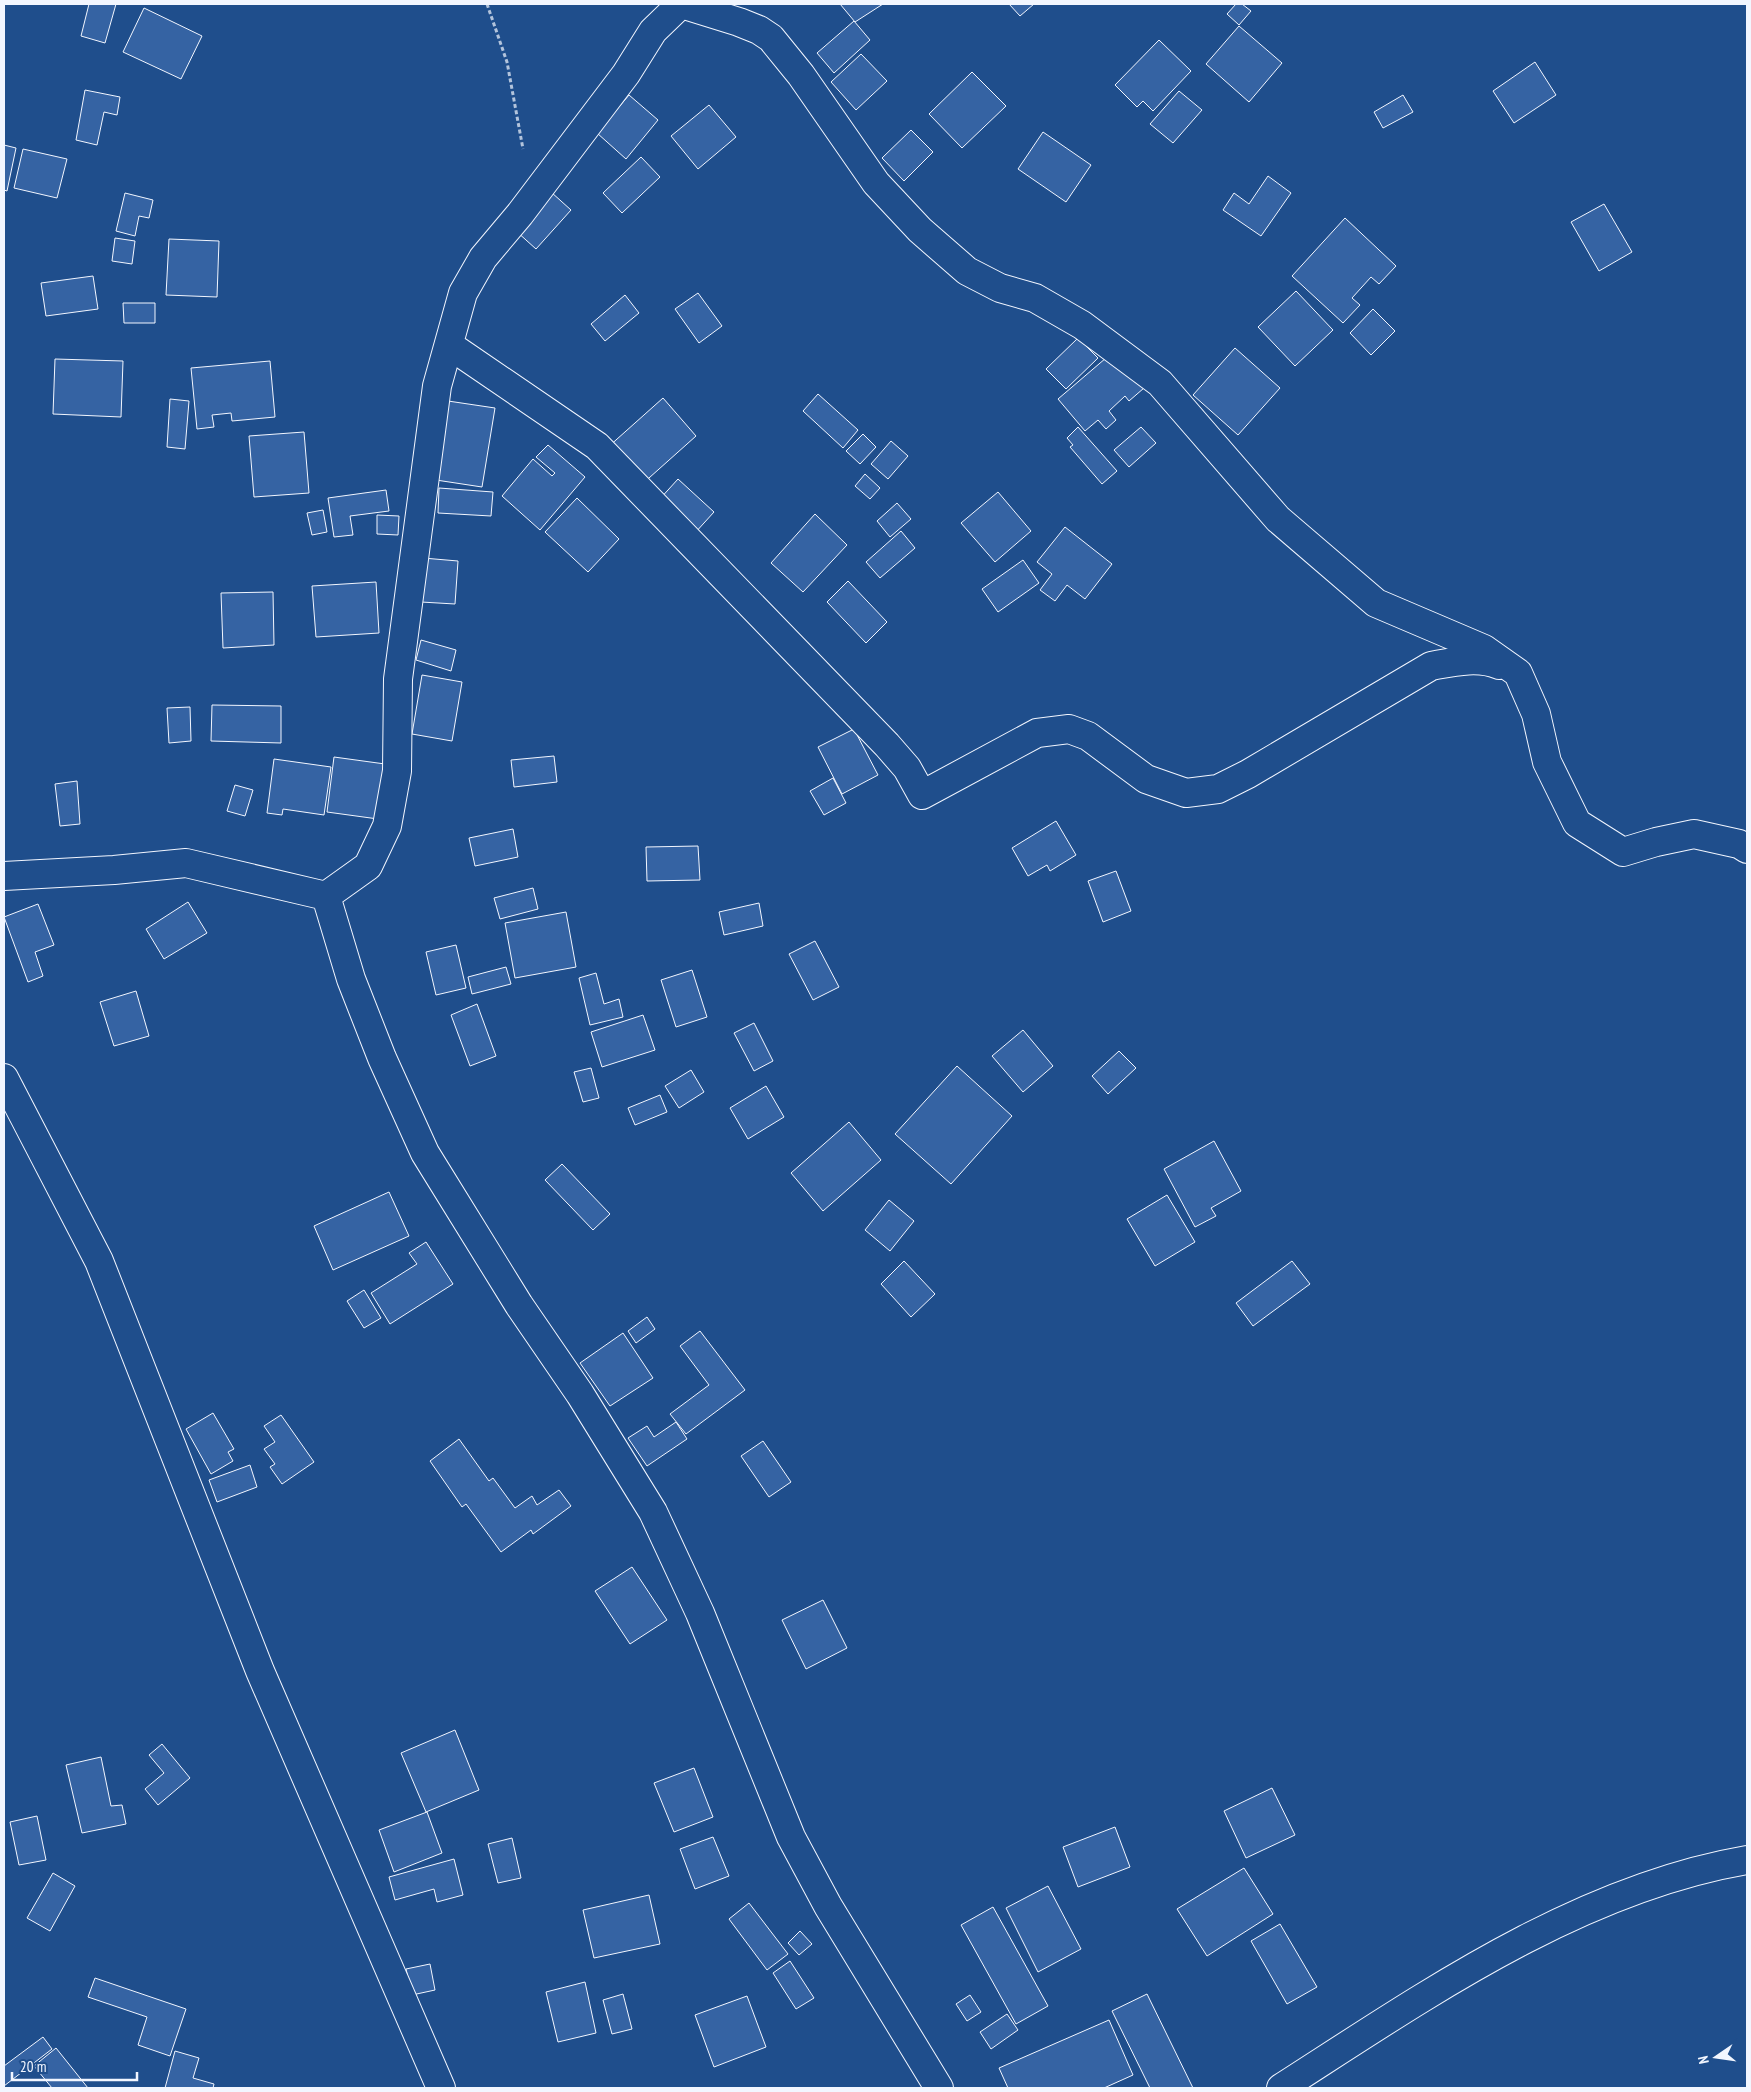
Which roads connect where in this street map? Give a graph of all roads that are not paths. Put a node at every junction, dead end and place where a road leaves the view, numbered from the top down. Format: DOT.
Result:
graph roads {
  1 [pos="449,345"];
  2 [pos="1518,673"];
  3 [pos="1747,849"];
  4 [pos="4,876"];
  5 [pos="326,896"];
  6 [pos="4,1078"];
  7 [pos="1747,1860"];
  8 [pos="441,2088"];
  9 [pos="939,2088"];
  10 [pos="1281,2088"];
  1 -- 2 [label="street"];
  1 -- 2 [label="street"];
  1 -- 5 [label="street"];
  2 -- 3 [label="street"];
  4 -- 5 [label="street"];
  5 -- 9 [label="street"];
  6 -- 8 [label="street"];
  7 -- 10 [label="street"];
}
